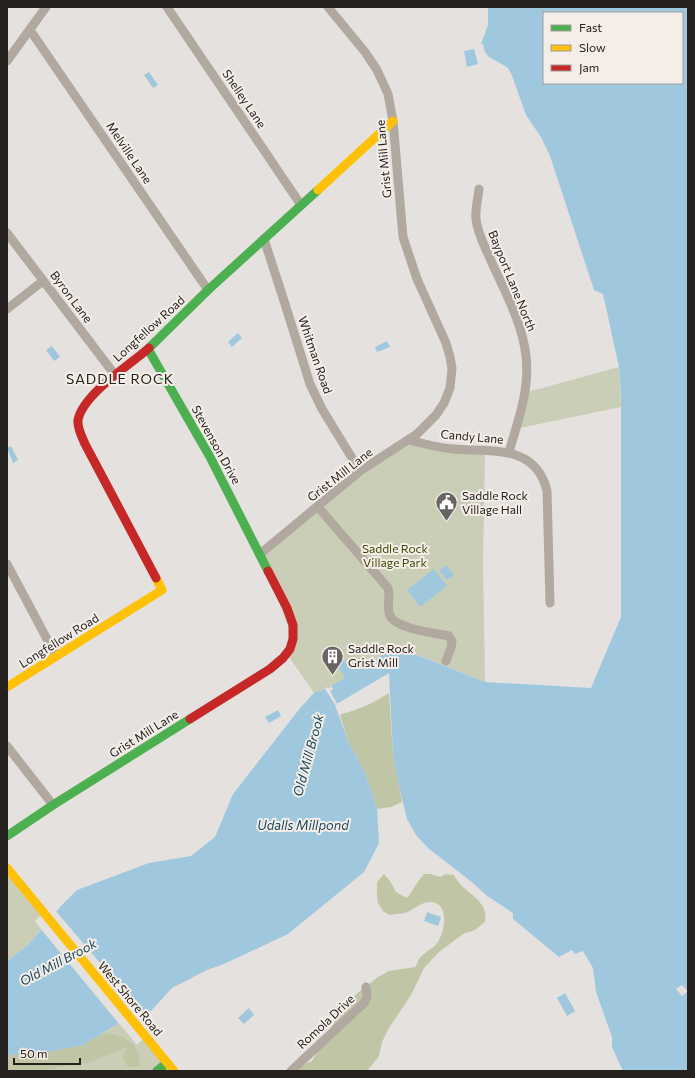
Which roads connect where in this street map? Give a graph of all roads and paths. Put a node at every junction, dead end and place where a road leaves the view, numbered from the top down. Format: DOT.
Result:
graph roads {
  1 [pos="46,7"];
  2 [pos="167,7"];
  3 [pos="328,7"];
  4 [pos="30,30"];
  5 [pos="7,61"];
  6 [pos="393,121"];
  7 [pos="479,189"];
  8 [pos="301,205"];
  9 [pos="7,233"];
  10 [pos="264,239"];
  11 [pos="43,281"];
  12 [pos="208,290"];
  13 [pos="7,309"];
  14 [pos="148,349"];
  15 [pos="116,375"];
  16 [pos="408,440"];
  17 [pos="509,452"];
  18 [pos="360,471"];
  19 [pos="318,507"];
  20 [pos="260,554"];
  21 [pos="7,564"];
  22 [pos="550,603"];
  23 [pos="56,656"];
  24 [pos="446,661"];
  25 [pos="7,687"];
  26 [pos="7,746"];
  27 [pos="53,805"];
  28 [pos="7,836"];
  29 [pos="7,868"];
  30 [pos="366,987"];
  31 [pos="167,1063"];
  32 [pos="157,1071"];
  33 [pos="174,1071"];
  34 [pos="291,1071"];
  1 -- 4 [label="street"];
  2 -- 8 [label="street, Shelley Lane"];
  3 -- 6 [label="street, Grist Mill Lane"];
  4 -- 5 [label="street"];
  4 -- 12 [label="street, Melville Lane"];
  6 -- 8 [label="street, Longfellow Road"];
  6 -- 16 [label="street, Grist Mill Lane"];
  7 -- 17 [label="street, Bayport Lane North"];
  8 -- 10 [label="street, Longfellow Road"];
  9 -- 11 [label="street, Byron Lane"];
  10 -- 12 [label="street, Longfellow Road"];
  10 -- 18 [label="street, Whitman Road"];
  11 -- 13 [label="street"];
  11 -- 15 [label="street, Byron Lane"];
  12 -- 14 [label="street, Longfellow Road"];
  14 -- 15 [label="street, Longfellow Road"];
  14 -- 20 [label="street, Stevenson Drive"];
  15 -- 23 [label="street, Longfellow Road"];
  16 -- 17 [label="street, Candy Lane"];
  16 -- 18 [label="street, Grist Mill Lane"];
  17 -- 22 [label="street, Candy Lane"];
  18 -- 19 [label="street, Grist Mill Lane"];
  19 -- 20 [label="street, Grist Mill Lane"];
  19 -- 24 [label="street"];
  20 -- 27 [label="street, Grist Mill Lane"];
  21 -- 23 [label="street"];
  23 -- 25 [label="street, Longfellow Road"];
  26 -- 27 [label="street"];
  27 -- 28 [label="street, Grist Mill Lane"];
  29 -- 31 [label="street, West Shore Road"];
  30 -- 34 [label="street, Romola Drive"];
  31 -- 32 [label="street"];
  31 -- 33 [label="street, West Shore Road"];
}
